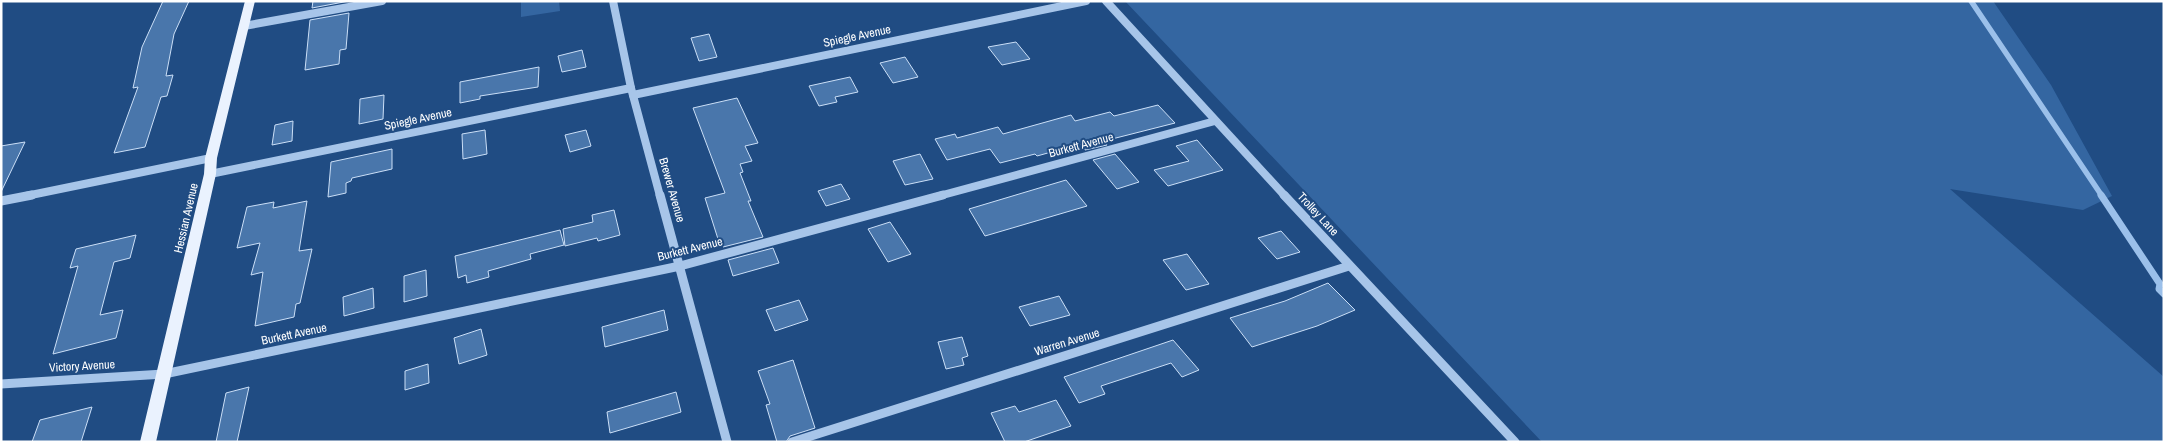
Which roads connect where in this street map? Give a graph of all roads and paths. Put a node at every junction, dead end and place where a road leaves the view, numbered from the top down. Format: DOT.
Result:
graph roads {
  1 [pos="250,1"];
  2 [pos="382,1"];
  3 [pos="613,1"];
  4 [pos="1086,1"];
  5 [pos="1106,1"];
  6 [pos="244,26"];
  7 [pos="632,91"];
  8 [pos="1216,121"];
  9 [pos="211,158"];
  10 [pos="210,174"];
  11 [pos="1,200"];
  12 [pos="680,266"];
  13 [pos="1349,266"];
  14 [pos="164,374"];
  15 [pos="1,384"];
  16 [pos="148,442"];
  17 [pos="727,442"];
  18 [pos="792,442"];
  19 [pos="1515,442"];
  1 -- 6 [label="main road, Hessian Avenue"];
  2 -- 6 [label="street"];
  3 -- 7 [label="street, Brewer Avenue"];
  4 -- 7 [label="street, Spiegle Avenue"];
  5 -- 8 [label="street, Trolley Lane"];
  6 -- 9 [label="main road, Hessian Avenue"];
  7 -- 10 [label="street, Spiegle Avenue"];
  7 -- 12 [label="street, Brewer Avenue"];
  8 -- 12 [label="street, Burkett Avenue"];
  8 -- 13 [label="street, Trolley Lane"];
  9 -- 10 [label="main road, Hessian Avenue"];
  9 -- 11 [label="street"];
  10 -- 14 [label="main road, Hessian Avenue"];
  12 -- 14 [label="street, Burkett Avenue"];
  12 -- 17 [label="street, Brewer Avenue"];
  13 -- 18 [label="street, Warren Avenue"];
  13 -- 19 [label="street, Trolley Lane"];
  14 -- 15 [label="street, Victory Avenue"];
  14 -- 16 [label="main road, Hessian Avenue"];
}
